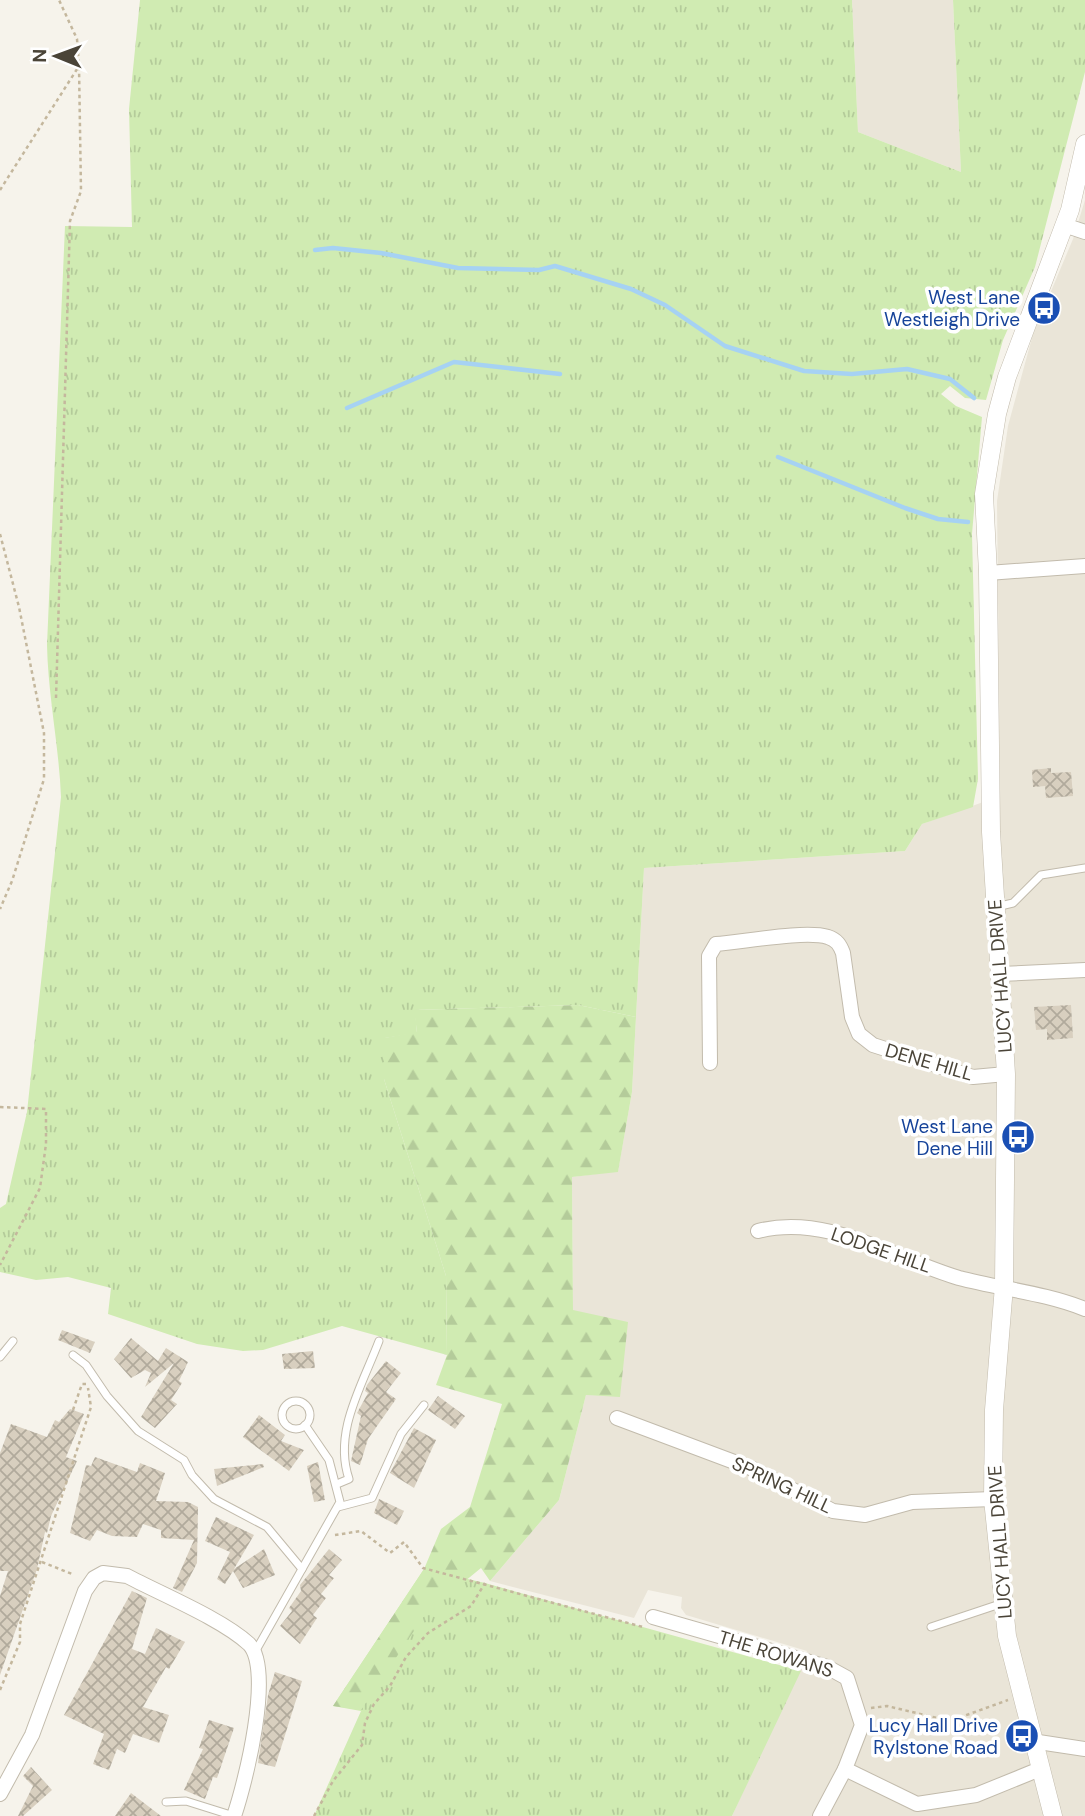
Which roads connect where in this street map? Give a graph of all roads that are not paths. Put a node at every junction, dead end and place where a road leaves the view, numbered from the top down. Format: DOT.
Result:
graph roads {
  1 [pos="1085,144"];
  2 [pos="1064,225"];
  3 [pos="1085,232"];
  4 [pos="1085,566"];
  5 [pos="988,573"];
  6 [pos="1085,868"];
  7 [pos="996,907"];
  8 [pos="1085,971"];
  9 [pos="1000,974"];
  10 [pos="710,1063"];
  11 [pos="1006,1074"];
  12 [pos="758,1231"];
  13 [pos="1004,1286"];
  14 [pos="1085,1310"];
  15 [pos="13,1341"];
  16 [pos="379,1341"];
  17 [pos="73,1354"];
  18 [pos="0,1357"];
  19 [pos="425,1405"];
  20 [pos="617,1418"];
  21 [pos="305,1425"];
  22 [pos="337,1484"];
  23 [pos="993,1499"];
  24 [pos="338,1507"];
  25 [pos="302,1569"];
  26 [pos="1003,1602"];
  27 [pos="653,1617"];
  28 [pos="931,1627"];
  29 [pos="255,1652"];
  30 [pos="1032,1741"];
  31 [pos="1085,1749"];
  32 [pos="845,1769"];
  33 [pos="1040,1769"];
  34 [pos="0,1794"];
  35 [pos="166,1802"];
  36 [pos="234,1816"];
  37 [pos="820,1816"];
  38 [pos="1053,1816"];
  1 -- 2 [label="street, LUCY HALL DRIVE"];
  2 -- 3 [label="street"];
  2 -- 5 [label="street, LUCY HALL DRIVE"];
  4 -- 5 [label="street"];
  5 -- 7 [label="street, LUCY HALL DRIVE"];
  6 -- 7 [label="lane"];
  7 -- 9 [label="street, LUCY HALL DRIVE"];
  8 -- 9 [label="street"];
  9 -- 11 [label="street, LUCY HALL DRIVE"];
  10 -- 11 [label="street, DENE HILL"];
  11 -- 13 [label="street, LUCY HALL DRIVE"];
  12 -- 13 [label="street, LODGE HILL"];
  13 -- 14 [label="street, LODGE HILL"];
  13 -- 23 [label="street, LUCY HALL DRIVE"];
  15 -- 18 [label="lane"];
  16 -- 22 [label="lane"];
  17 -- 25 [label="lane"];
  19 -- 24 [label="lane"];
  20 -- 23 [label="street, SPRING HILL"];
  21 -- 21 [label="lane"];
  21 -- 22 [label="lane"];
  22 -- 24 [label="lane"];
  23 -- 26 [label="street, LUCY HALL DRIVE"];
  24 -- 25 [label="lane"];
  25 -- 29 [label="lane"];
  26 -- 28 [label="lane"];
  26 -- 30 [label="street, LUCY HALL DRIVE"];
  27 -- 32 [label="street, THE ROWANS"];
  29 -- 34 [label="street"];
  29 -- 36 [label="street"];
  30 -- 31 [label="street"];
  30 -- 33 [label="street, LUCY HALL DRIVE"];
  32 -- 33 [label="street"];
  32 -- 37 [label="street, THE ROWANS"];
  33 -- 38 [label="street, LUCY HALL DRIVE"];
  35 -- 36 [label="lane"];
}
